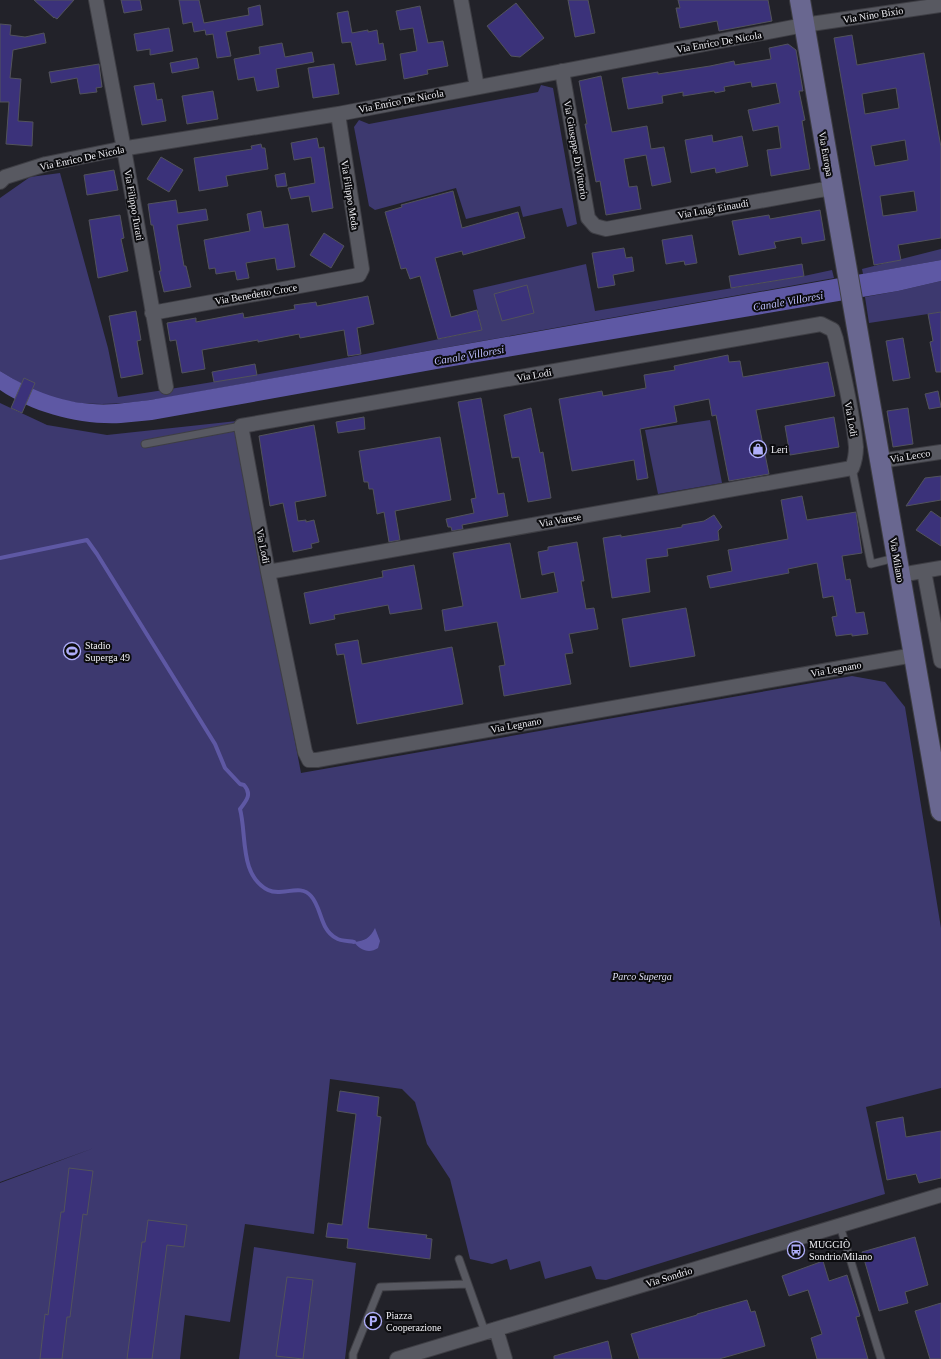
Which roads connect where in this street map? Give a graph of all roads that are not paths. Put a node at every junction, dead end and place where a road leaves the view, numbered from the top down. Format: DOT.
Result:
graph roads {
  1 [pos="96,0"];
  2 [pos="461,0"];
  3 [pos="800,0"];
  4 [pos="941,4"];
  5 [pos="804,26"];
  6 [pos="562,71"];
  7 [pos="477,87"];
  8 [pos="338,114"];
  9 [pos="124,149"];
  10 [pos="0,182"];
  11 [pos="832,189"];
  12 [pos="595,226"];
  13 [pos="359,275"];
  14 [pos="853,307"];
  15 [pos="152,313"];
  16 [pos="166,387"];
  17 [pos="241,426"];
  18 [pos="145,444"];
  19 [pos="941,452"];
  20 [pos="880,461"];
  21 [pos="852,468"];
  22 [pos="898,566"];
  23 [pos="941,568"];
  24 [pos="924,571"];
  25 [pos="268,572"];
  26 [pos="914,655"];
  27 [pos="941,661"];
  28 [pos="941,811"];
  29 [pos="941,1195"];
  30 [pos="840,1226"];
  31 [pos="459,1259"];
  32 [pos="467,1284"];
  33 [pos="490,1330"];
  34 [pos="353,1359"];
  35 [pos="397,1359"];
  36 [pos="505,1359"];
  37 [pos="881,1359"];
  1 -- 9 [label="street, Via Filippo Turati"];
  2 -- 7 [label="street"];
  3 -- 5 [label="street, Via Europa"];
  4 -- 5 [label="street, Via Nino Bixio"];
  5 -- 6 [label="street, Via Enrico De Nicola"];
  5 -- 11 [label="street, Via Europa"];
  6 -- 7 [label="street, Via Enrico De Nicola"];
  6 -- 12 [label="street, Via Giuseppe Di Vittorio"];
  7 -- 8 [label="street, Via Enrico De Nicola"];
  8 -- 9 [label="street, Via Enrico De Nicola"];
  8 -- 13 [label="street, Via Filippo Meda"];
  9 -- 10 [label="street, Via Enrico De Nicola"];
  9 -- 15 [label="street, Via Filippo Turati"];
  11 -- 12 [label="street, Via Luigi Einaudi"];
  11 -- 14 [label="street, Via Europa"];
  13 -- 15 [label="street, Via Benedetto Croce"];
  14 -- 20 [label="street, Via Milano"];
  15 -- 16 [label="street, Via Filippo Turati"];
  17 -- 18 [label="lane"];
  17 -- 21 [label="street, Via Lodi"];
  17 -- 25 [label="street, Via Lodi"];
  19 -- 20 [label="street, Via Lecco"];
  20 -- 22 [label="street, Via Milano"];
  21 -- 22 [label="lane"];
  21 -- 25 [label="street, Via Varese"];
  22 -- 24 [label="street"];
  22 -- 26 [label="street, Via Milano"];
  23 -- 24 [label="street"];
  24 -- 27 [label="street"];
  25 -- 26 [label="street, Via Legnano"];
  26 -- 28 [label="street, Via Milano"];
  29 -- 30 [label="street, Via Sondrio"];
  30 -- 33 [label="street, Via Sondrio"];
  30 -- 37 [label="lane"];
  31 -- 32 [label="lane"];
  32 -- 33 [label="lane"];
  32 -- 34 [label="lane"];
  33 -- 35 [label="street, Via Sondrio"];
  33 -- 36 [label="street"];
}
